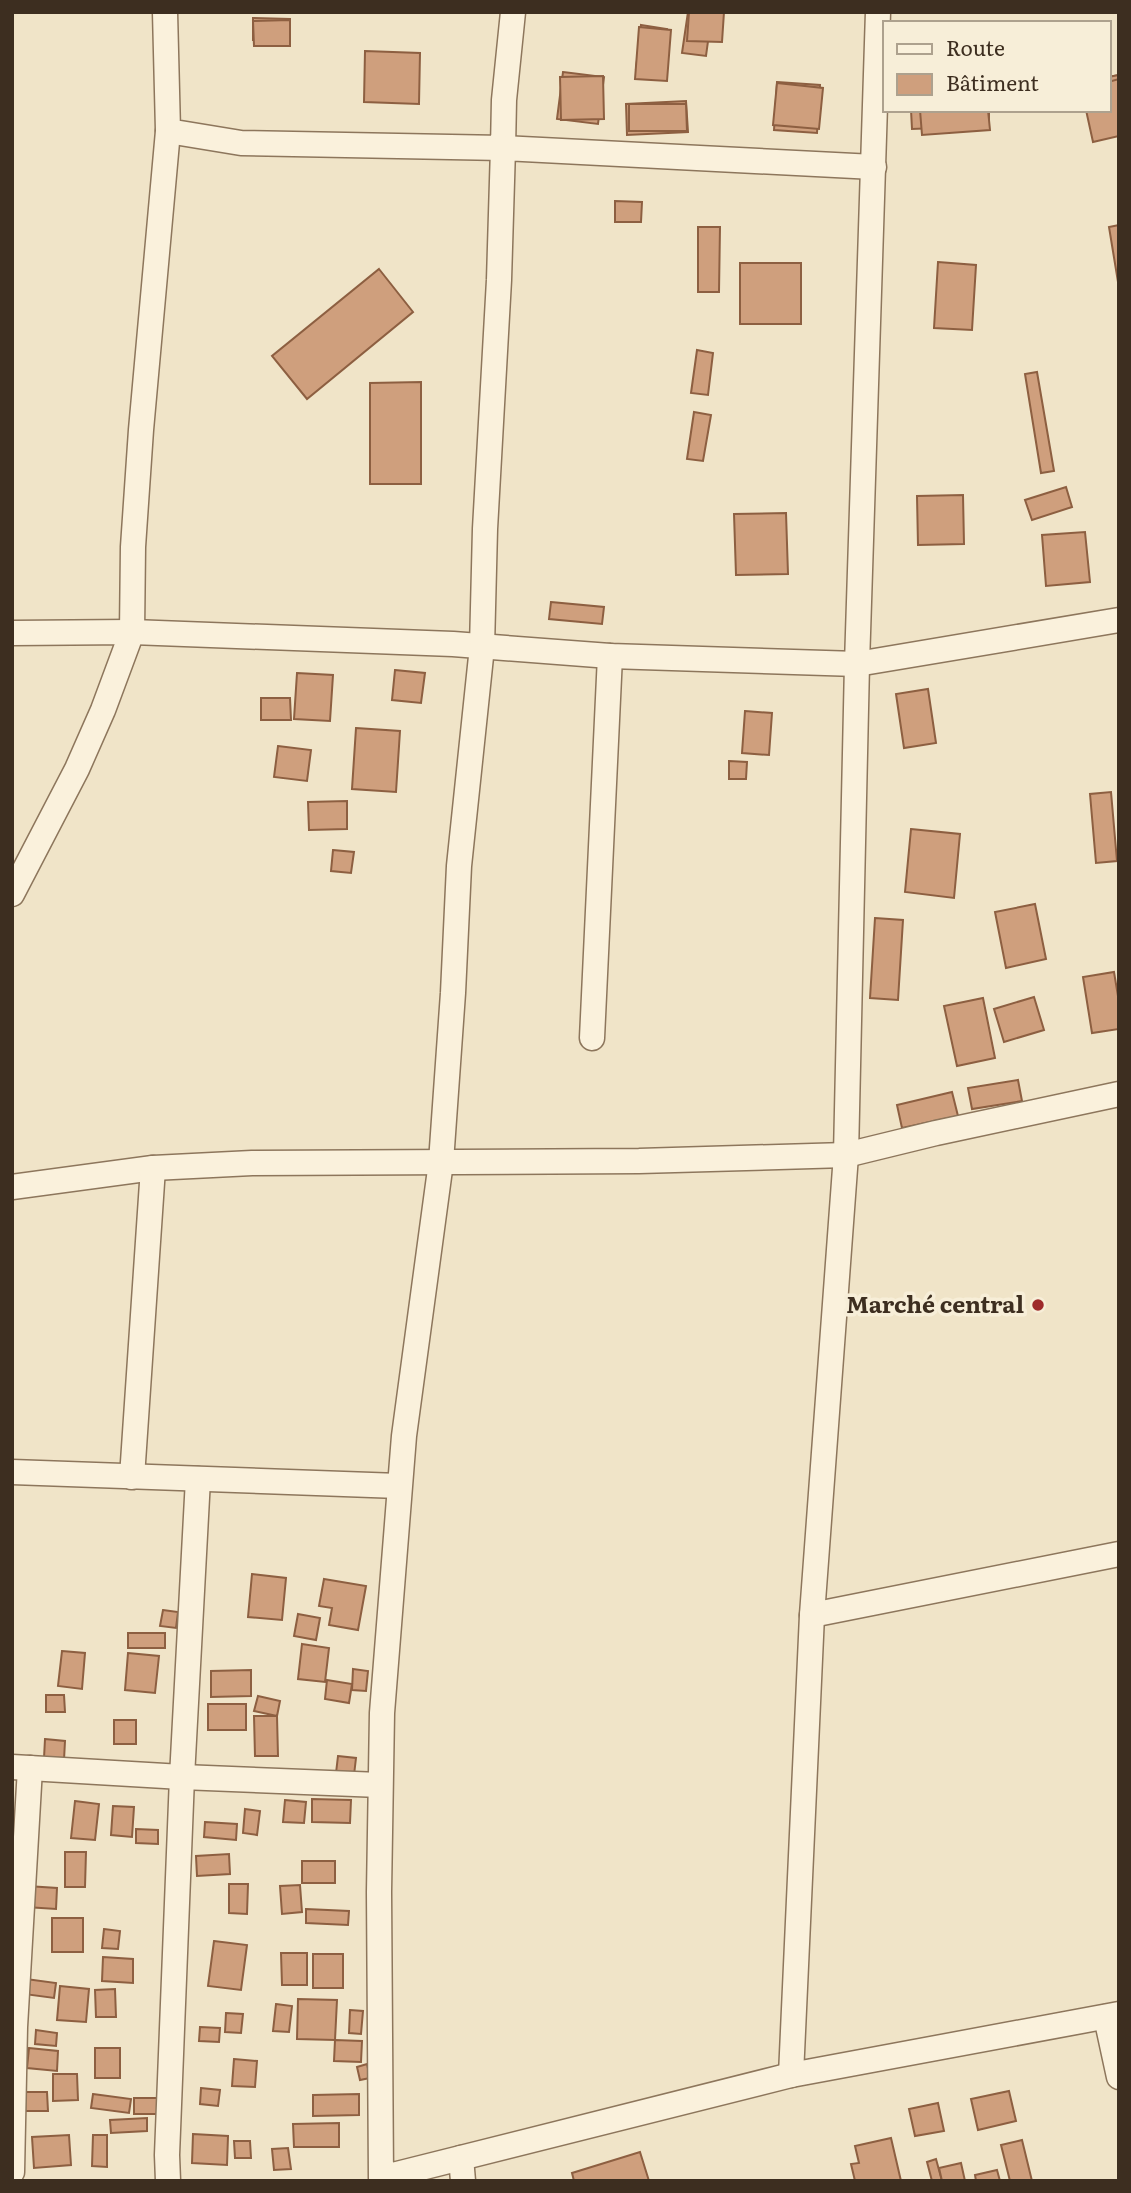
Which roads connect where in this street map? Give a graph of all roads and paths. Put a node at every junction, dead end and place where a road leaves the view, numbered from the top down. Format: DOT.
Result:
graph roads {
  1 [pos="164,12"];
  2 [pos="513,12"];
  3 [pos="878,12"];
  4 [pos="168,131"];
  5 [pos="503,148"];
  6 [pos="874,167"];
  7 [pos="1119,620"];
  8 [pos="132,632"];
  9 [pos="12,633"];
  10 [pos="482,647"];
  11 [pos="610,656"];
  12 [pos="857,664"];
  13 [pos="12,894"];
  14 [pos="592,1038"];
  15 [pos="1119,1094"];
  16 [pos="846,1155"];
  17 [pos="440,1162"];
  18 [pos="153,1168"];
  19 [pos="12,1188"];
  20 [pos="12,1472"];
  21 [pos="132,1477"];
  22 [pos="198,1479"];
  23 [pos="400,1486"];
  24 [pos="1119,1554"];
  25 [pos="811,1615"];
  26 [pos="21,1768"];
  27 [pos="182,1777"];
  28 [pos="380,1784"];
  29 [pos="1112,2015"];
  30 [pos="791,2075"];
  31 [pos="1119,2077"];
  32 [pos="462,2169"];
  33 [pos="12,2172"];
  34 [pos="378,2180"];
  35 [pos="168,2181"];
  1 -- 4 [label="street"];
  2 -- 5 [label="street"];
  3 -- 6 [label="street"];
  4 -- 5 [label="street"];
  4 -- 8 [label="street"];
  5 -- 6 [label="street"];
  5 -- 10 [label="street"];
  6 -- 12 [label="street"];
  7 -- 12 [label="street"];
  8 -- 9 [label="street"];
  8 -- 10 [label="street"];
  8 -- 13 [label="street"];
  10 -- 11 [label="street"];
  10 -- 17 [label="street"];
  11 -- 12 [label="street"];
  11 -- 14 [label="street"];
  12 -- 16 [label="street"];
  15 -- 16 [label="street"];
  16 -- 17 [label="street"];
  16 -- 25 [label="street"];
  17 -- 18 [label="street"];
  17 -- 23 [label="street"];
  18 -- 19 [label="street"];
  18 -- 21 [label="street"];
  20 -- 21 [label="street"];
  21 -- 22 [label="street"];
  22 -- 23 [label="street"];
  22 -- 27 [label="street"];
  23 -- 28 [label="street"];
  24 -- 25 [label="street"];
  25 -- 30 [label="street"];
  26 -- 27 [label="street"];
  26 -- 33 [label="street"];
  27 -- 28 [label="street"];
  27 -- 35 [label="street"];
  28 -- 34 [label="street"];
  29 -- 30 [label="street"];
  29 -- 31 [label="street"];
  30 -- 32 [label="street"];
  32 -- 34 [label="street"];
}
